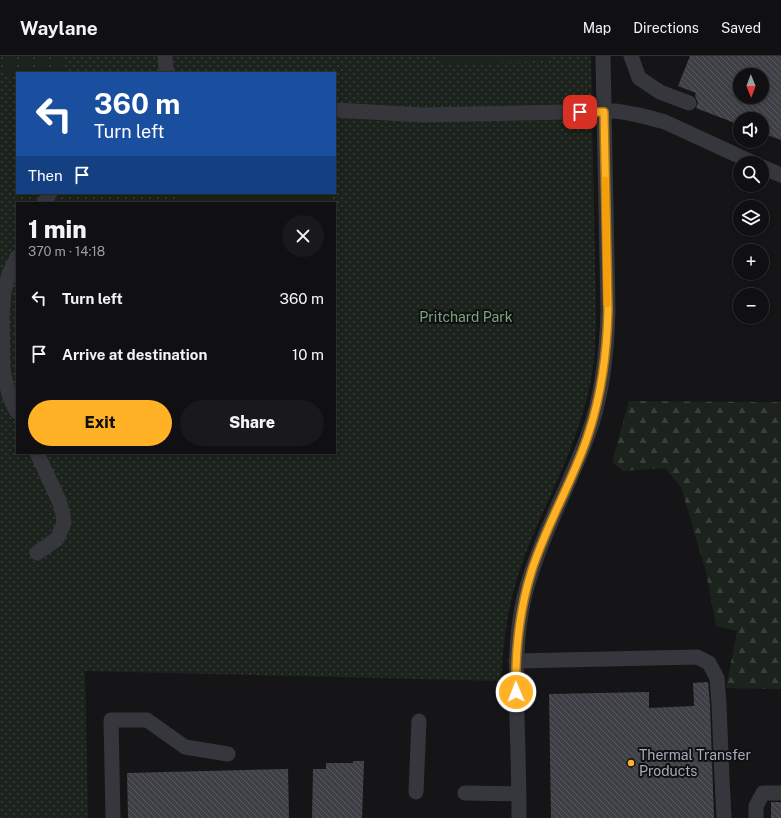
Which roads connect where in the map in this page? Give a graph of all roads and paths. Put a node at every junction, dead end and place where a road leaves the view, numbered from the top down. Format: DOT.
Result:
graph roads {
  1 [pos="165,56"];
  2 [pos="603,56"];
  3 [pos="631,56"];
  4 [pos="168,72"];
  5 [pos="690,99"];
  6 [pos="336,110"];
  7 [pos="604,112"];
  8 [pos="739,156"];
  9 [pos="769,170"];
  10 [pos="781,175"];
  11 [pos="16,259"];
  12 [pos="16,410"];
  13 [pos="37,454"];
  14 [pos="37,553"];
  15 [pos="516,661"];
  16 [pos="420,721"];
  17 [pos="228,754"];
  18 [pos="416,792"];
  19 [pos="465,793"];
  20 [pos="781,793"];
  21 [pos="519,794"];
  22 [pos="113,818"];
  23 [pos="519,818"];
  24 [pos="724,818"];
  25 [pos="756,818"];
  1 -- 4 [label="street"];
  2 -- 7 [label="street"];
  3 -- 5 [label="street"];
  6 -- 7 [label="street"];
  7 -- 8 [label="street"];
  7 -- 15 [label="street"];
  9 -- 10 [label="street"];
  11 -- 12 [label="street"];
  13 -- 14 [label="street"];
  15 -- 21 [label="street"];
  15 -- 24 [label="street"];
  16 -- 18 [label="street"];
  17 -- 22 [label="street"];
  19 -- 21 [label="street"];
  20 -- 25 [label="street"];
  21 -- 23 [label="street"];
}
